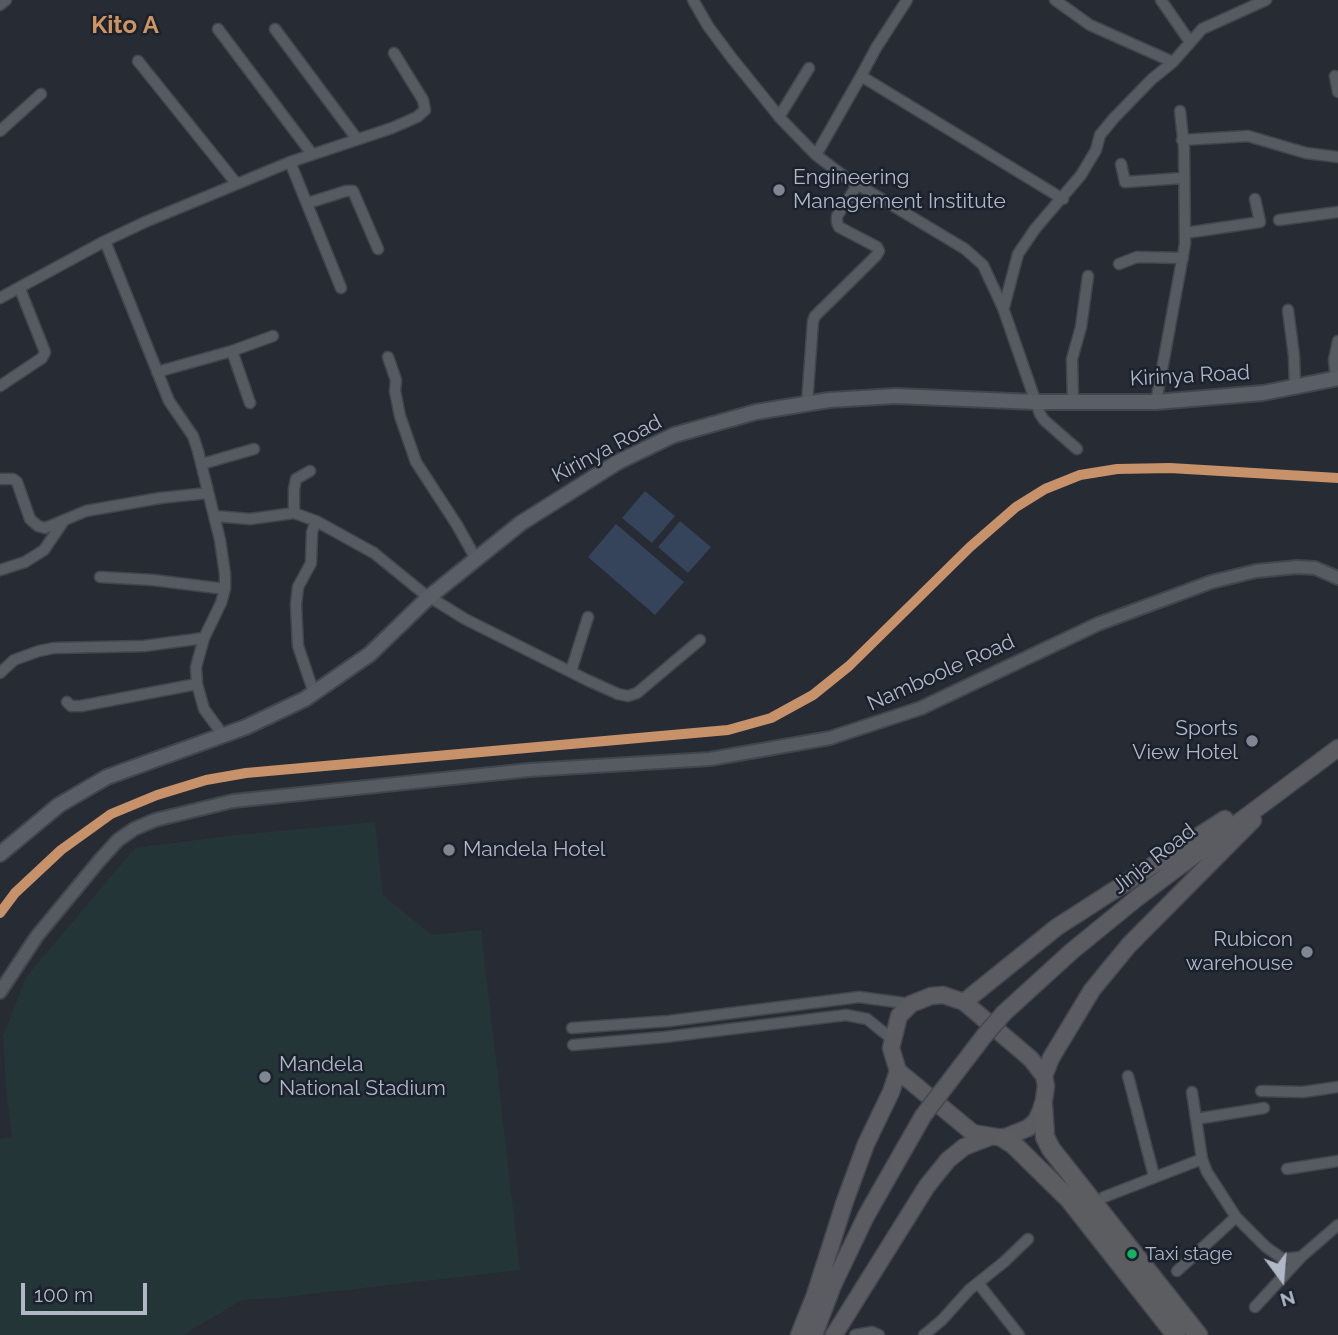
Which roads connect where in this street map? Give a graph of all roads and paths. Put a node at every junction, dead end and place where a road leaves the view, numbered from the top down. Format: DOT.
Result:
graph roads {
  1 [pos="6,0"];
  2 [pos="693,0"];
  3 [pos="907,0"];
  4 [pos="1055,0"];
  5 [pos="1161,0"];
  6 [pos="1266,0"];
  7 [pos="0,5"];
  8 [pos="218,29"];
  9 [pos="275,29"];
  10 [pos="1191,42"];
  11 [pos="394,53"];
  12 [pos="138,61"];
  13 [pos="1173,62"];
  14 [pos="809,68"];
  15 [pos="861,76"];
  16 [pos="1335,76"];
  17 [pos="1338,92"];
  18 [pos="41,94"];
  19 [pos="1180,111"];
  20 [pos="779,117"];
  21 [pos="0,131"];
  22 [pos="357,139"];
  23 [pos="1182,140"];
  24 [pos="312,154"];
  25 [pos="816,155"];
  26 [pos="1338,157"];
  27 [pos="290,162"];
  28 [pos="1121,164"];
  29 [pos="1183,178"];
  30 [pos="236,183"];
  31 [pos="858,184"];
  32 [pos="1063,199"];
  33 [pos="1255,199"];
  34 [pos="308,203"];
  35 [pos="1338,212"];
  36 [pos="1279,220"];
  37 [pos="1185,233"];
  38 [pos="105,241"];
  39 [pos="378,249"];
  40 [pos="1183,258"];
  41 [pos="1119,264"];
  42 [pos="1088,276"];
  43 [pos="341,288"];
  44 [pos="20,289"];
  45 [pos="0,298"];
  46 [pos="1003,308"];
  47 [pos="1288,310"];
  48 [pos="272,336"];
  49 [pos="1338,341"];
  50 [pos="232,351"];
  51 [pos="388,357"];
  52 [pos="157,372"];
  53 [pos="1337,379"];
  54 [pos="0,387"];
  55 [pos="1295,387"];
  56 [pos="1073,401"];
  57 [pos="1156,401"];
  58 [pos="1035,402"];
  59 [pos="250,403"];
  60 [pos="807,403"];
  61 [pos="254,449"];
  62 [pos="1077,449"];
  63 [pos="202,464"];
  64 [pos="310,471"];
  65 [pos="0,479"];
  66 [pos="208,493"];
  67 [pos="294,513"];
  68 [pos="214,516"];
  69 [pos="316,521"];
  70 [pos="63,522"];
  71 [pos="476,559"];
  72 [pos="0,570"];
  73 [pos="100,577"];
  74 [pos="1338,578"];
  75 [pos="225,589"];
  76 [pos="429,597"];
  77 [pos="588,617"];
  78 [pos="204,638"];
  79 [pos="700,640"];
  80 [pos="571,671"];
  81 [pos="0,673"];
  82 [pos="197,684"];
  83 [pos="314,693"];
  84 [pos="67,702"];
  85 [pos="223,735"];
  86 [pos="1338,748"];
  87 [pos="1299,775"];
  88 [pos="0,854"];
  89 [pos="0,992"];
  90 [pos="964,1002"];
  91 [pos="911,1004"];
  92 [pos="572,1028"];
  93 [pos="892,1039"];
  94 [pos="573,1045"];
  95 [pos="898,1071"];
  96 [pos="1044,1076"];
  97 [pos="1128,1076"];
  98 [pos="1338,1087"];
  99 [pos="1192,1091"];
  100 [pos="1261,1091"];
  101 [pos="1043,1107"];
  102 [pos="1264,1108"];
  103 [pos="1196,1119"];
  104 [pos="998,1137"];
  105 [pos="1202,1159"];
  106 [pos="1338,1161"];
  107 [pos="1287,1169"];
  108 [pos="1154,1176"];
  109 [pos="1104,1196"];
  110 [pos="1237,1217"];
  111 [pos="1338,1225"];
  112 [pos="1028,1240"];
  113 [pos="1301,1257"];
  114 [pos="1177,1270"];
  115 [pos="978,1283"];
  116 [pos="1255,1307"];
  117 [pos="799,1335"];
  118 [pos="814,1335"];
  119 [pos="834,1335"];
  120 [pos="855,1335"];
  121 [pos="879,1335"];
  122 [pos="924,1335"];
  123 [pos="1019,1335"];
  124 [pos="1176,1335"];
  125 [pos="1198,1335"];
  1 -- 7 [label="street"];
  2 -- 20 [label="street"];
  3 -- 15 [label="street"];
  4 -- 13 [label="street"];
  5 -- 10 [label="street"];
  6 -- 10 [label="street"];
  8 -- 24 [label="street"];
  9 -- 22 [label="street"];
  10 -- 13 [label="street"];
  11 -- 22 [label="street"];
  12 -- 30 [label="street"];
  13 -- 32 [label="street"];
  14 -- 20 [label="street"];
  15 -- 25 [label="street"];
  15 -- 32 [label="street"];
  16 -- 17 [label="street"];
  18 -- 21 [label="street"];
  19 -- 23 [label="street"];
  20 -- 25 [label="street"];
  22 -- 24 [label="street"];
  23 -- 26 [label="street"];
  23 -- 29 [label="street"];
  24 -- 27 [label="street"];
  25 -- 31 [label="street"];
  27 -- 30 [label="street"];
  27 -- 34 [label="street"];
  28 -- 29 [label="street"];
  29 -- 37 [label="street"];
  30 -- 38 [label="street"];
  31 -- 46 [label="street"];
  31 -- 60 [label="street"];
  32 -- 46 [label="street"];
  33 -- 37 [label="street"];
  34 -- 39 [label="street"];
  34 -- 43 [label="street"];
  35 -- 36 [label="street"];
  37 -- 40 [label="street"];
  38 -- 44 [label="street"];
  38 -- 52 [label="street"];
  40 -- 41 [label="street"];
  40 -- 57 [label="street"];
  42 -- 56 [label="street"];
  44 -- 45 [label="street"];
  44 -- 54 [label="street"];
  46 -- 58 [label="street"];
  47 -- 55 [label="street"];
  48 -- 50 [label="street"];
  49 -- 53 [label="street"];
  50 -- 52 [label="street"];
  50 -- 59 [label="street"];
  51 -- 71 [label="street"];
  52 -- 63 [label="street"];
  53 -- 55 [label="main road, Kirinya Road"];
  55 -- 57 [label="main road, Kirinya Road"];
  56 -- 57 [label="main road, Kirinya Road"];
  56 -- 58 [label="main road, Kirinya Road"];
  58 -- 60 [label="main road, Kirinya Road"];
  58 -- 62 [label="street"];
  60 -- 71 [label="main road, Kirinya Road"];
  61 -- 63 [label="street"];
  63 -- 66 [label="street"];
  64 -- 67 [label="street"];
  65 -- 70 [label="street"];
  66 -- 68 [label="street"];
  66 -- 70 [label="street"];
  67 -- 68 [label="street"];
  67 -- 69 [label="street"];
  68 -- 75 [label="street"];
  69 -- 76 [label="street"];
  69 -- 83 [label="street"];
  70 -- 72 [label="street"];
  71 -- 76 [label="main road, Kirinya Road"];
  73 -- 75 [label="street"];
  74 -- 89 [label="street, Namboole Road"];
  75 -- 78 [label="street"];
  76 -- 80 [label="street"];
  76 -- 83 [label="main road, Kirinya Road"];
  77 -- 80 [label="street"];
  78 -- 81 [label="street"];
  78 -- 82 [label="street"];
  79 -- 80 [label="street"];
  82 -- 84 [label="street"];
  82 -- 85 [label="street"];
  83 -- 85 [label="main road, Kirinya Road"];
  85 -- 88 [label="main road, Kirinya Road"];
  86 -- 87 [label="highway, Jinja Road"];
  87 -- 90 [label="highway"];
  87 -- 96 [label="highway"];
  87 -- 118 [label="highway, Jinja Road, bridge"];
  90 -- 91 [label="highway"];
  90 -- 96 [label="highway"];
  91 -- 92 [label="street"];
  91 -- 93 [label="highway"];
  93 -- 94 [label="street"];
  93 -- 95 [label="highway"];
  95 -- 104 [label="highway"];
  95 -- 117 [label="highway"];
  96 -- 101 [label="highway"];
  97 -- 108 [label="street"];
  98 -- 100 [label="street"];
  99 -- 103 [label="street"];
  101 -- 104 [label="highway"];
  101 -- 125 [label="highway"];
  102 -- 103 [label="street"];
  103 -- 105 [label="street"];
  104 -- 119 [label="highway"];
  104 -- 124 [label="highway"];
  105 -- 108 [label="street"];
  105 -- 110 [label="street"];
  106 -- 107 [label="street"];
  108 -- 109 [label="street"];
  110 -- 113 [label="street"];
  110 -- 114 [label="street"];
  111 -- 113 [label="street"];
  112 -- 115 [label="street"];
  113 -- 116 [label="street"];
  115 -- 122 [label="street"];
  115 -- 123 [label="street"];
  120 -- 121 [label="street"];
}
